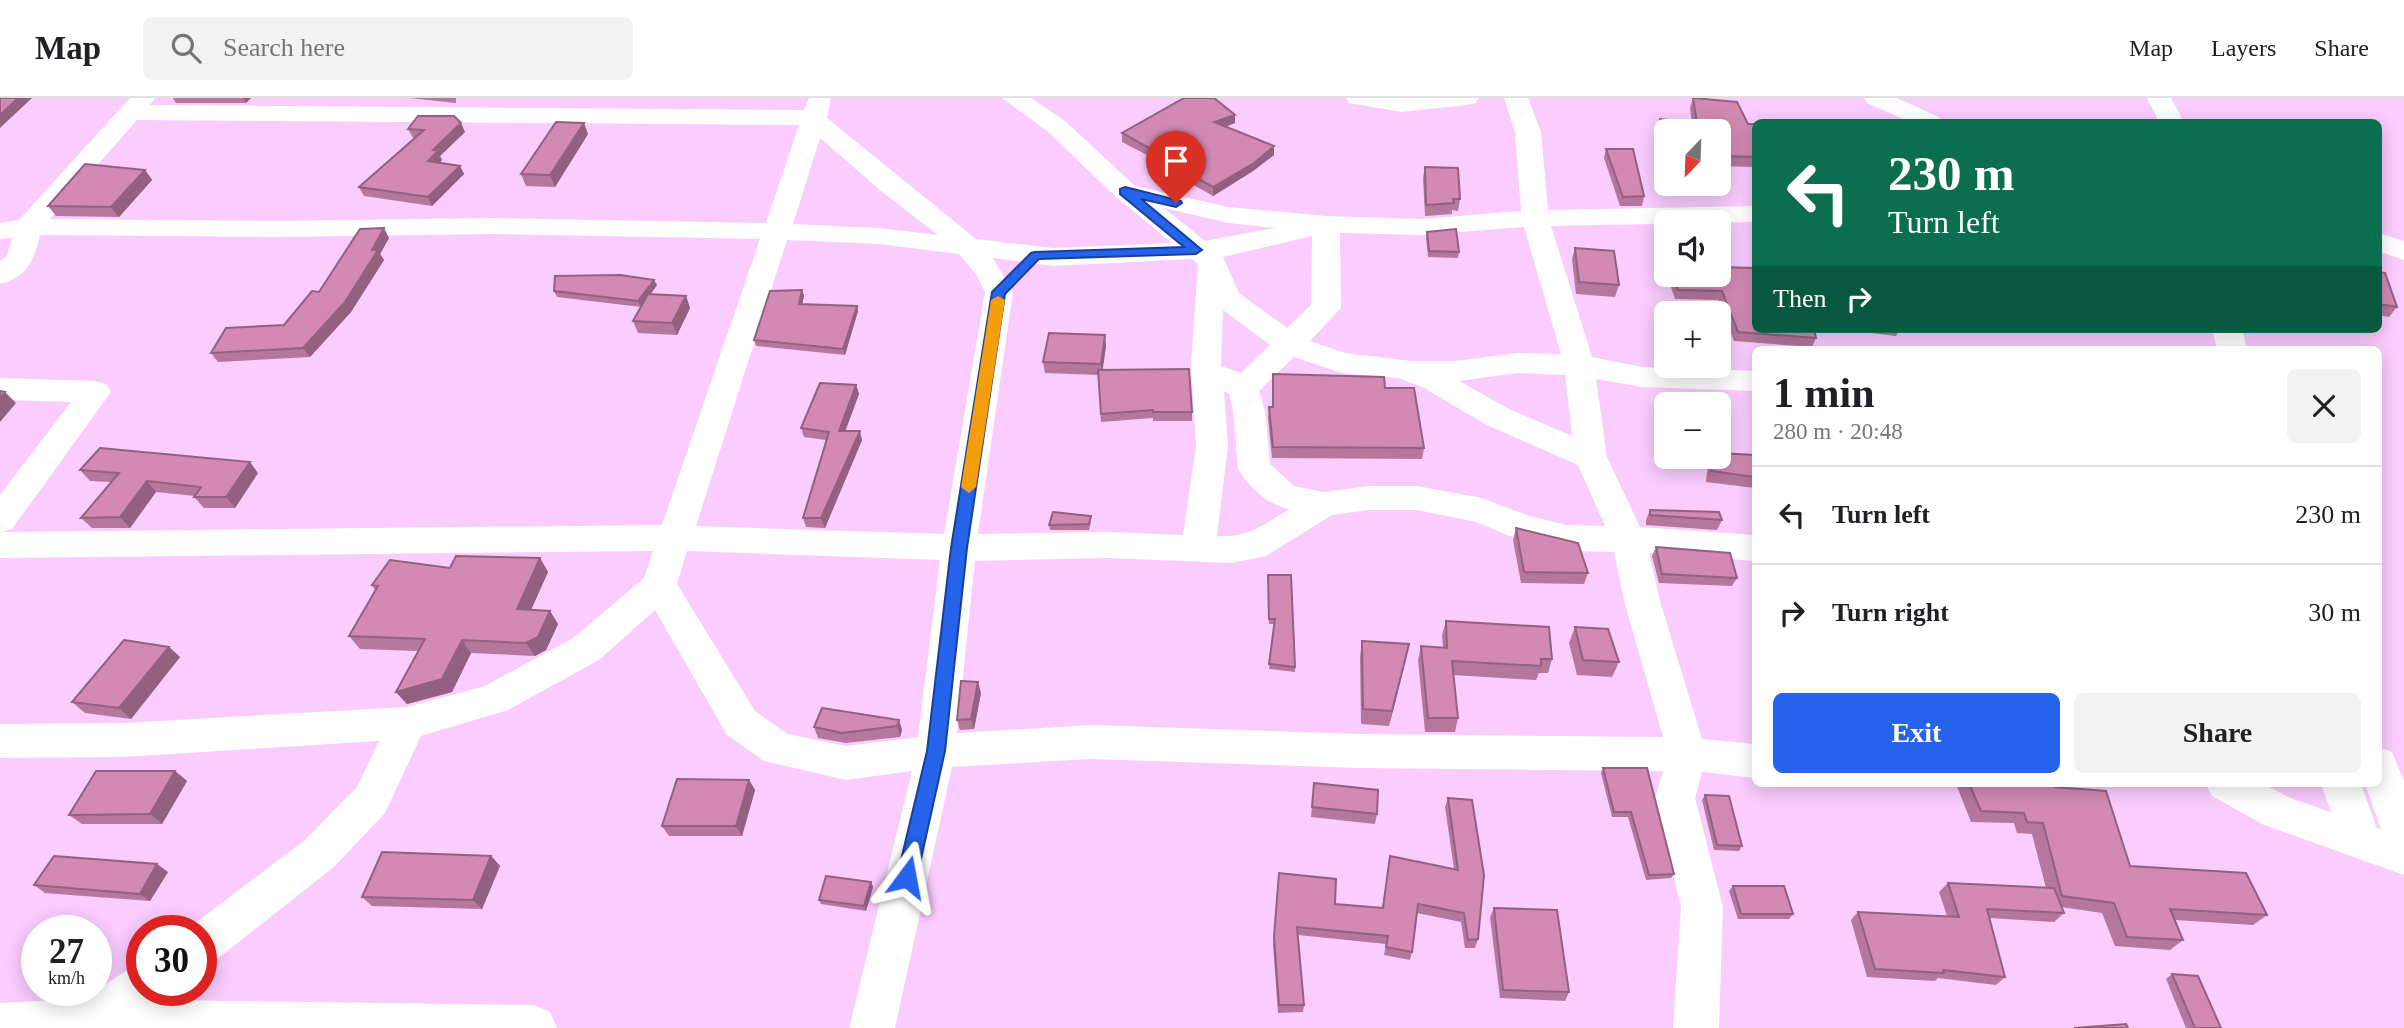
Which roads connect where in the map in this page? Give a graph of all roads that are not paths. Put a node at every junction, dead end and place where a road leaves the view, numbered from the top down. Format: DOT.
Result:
graph roads {
  1 [pos="1358,98"];
  2 [pos="1467,98"];
  3 [pos="1516,98"];
  4 [pos="1876,98"];
  5 [pos="2159,98"];
  6 [pos="1026,100"];
  7 [pos="135,105"];
  8 [pos="410,106"];
  9 [pos="816,108"];
  10 [pos="1923,119"];
  11 [pos="2170,119"];
  12 [pos="1125,191"];
  13 [pos="1752,214"];
  14 [pos="1535,218"];
  15 [pos="1326,224"];
  16 [pos="28,227"];
  17 [pos="0,231"];
  18 [pos="2382,231"];
  19 [pos="775,232"];
  20 [pos="2404,233"];
  21 [pos="2382,243"];
  22 [pos="968,246"];
  23 [pos="2404,251"];
  24 [pos="1203,255"];
  25 [pos="1035,256"];
  26 [pos="0,275"];
  27 [pos="999,292"];
  28 [pos="1290,345"];
  29 [pos="1206,364"];
  30 [pos="1578,365"];
  31 [pos="1402,368"];
  32 [pos="1752,381"];
  33 [pos="0,390"];
  34 [pos="1246,400"];
  35 [pos="1212,446"];
  36 [pos="1591,457"];
  37 [pos="1254,469"];
  38 [pos="1324,504"];
  39 [pos="0,520"];
  40 [pos="673,538"];
  41 [pos="1628,539"];
  42 [pos="0,545"];
  43 [pos="959,548"];
  44 [pos="1752,548"];
  45 [pos="1198,549"];
  46 [pos="659,585"];
  47 [pos="407,723"];
  48 [pos="0,741"];
  49 [pos="936,751"];
  50 [pos="1687,754"];
  51 [pos="1752,761"];
  52 [pos="2382,775"];
  53 [pos="2232,787"];
  54 [pos="2342,787"];
  55 [pos="2404,835"];
  56 [pos="2361,840"];
  57 [pos="2404,856"];
  58 [pos="217,933"];
  59 [pos="126,997"];
  60 [pos="90,1021"];
  61 [pos="0,1026"];
  62 [pos="534,1028"];
  63 [pos="872,1028"];
  64 [pos="1696,1028"];
  1 -- 2 [label="street"];
  3 -- 14 [label="street"];
  4 -- 10 [label="street"];
  5 -- 11 [label="street"];
  6 -- 12 [label="street"];
  7 -- 8 [label="street"];
  7 -- 16 [label="street"];
  8 -- 9 [label="street"];
  9 -- 19 [label="street"];
  9 -- 22 [label="street"];
  12 -- 15 [label="street"];
  12 -- 24 [label="street"];
  13 -- 14 [label="street"];
  14 -- 15 [label="street"];
  14 -- 30 [label="street"];
  15 -- 24 [label="street"];
  15 -- 28 [label="street"];
  16 -- 17 [label="street"];
  16 -- 19 [label="street"];
  16 -- 26 [label="street"];
  18 -- 20 [label="street"];
  19 -- 22 [label="street"];
  19 -- 40 [label="street"];
  21 -- 23 [label="street"];
  22 -- 25 [label="street"];
  22 -- 27 [label="street"];
  24 -- 25 [label="street"];
  24 -- 28 [label="street"];
  24 -- 29 [label="street"];
  25 -- 27 [label="street"];
  27 -- 43 [label="street"];
  28 -- 31 [label="street"];
  28 -- 34 [label="street"];
  29 -- 34 [label="street"];
  29 -- 35 [label="street"];
  30 -- 31 [label="street"];
  30 -- 32 [label="street"];
  30 -- 36 [label="street"];
  31 -- 36 [label="street"];
  33 -- 39 [label="street"];
  34 -- 35 [label="street"];
  34 -- 37 [label="street"];
  35 -- 37 [label="street"];
  35 -- 45 [label="street"];
  36 -- 41 [label="street"];
  37 -- 38 [label="street"];
  38 -- 41 [label="street"];
  38 -- 45 [label="street"];
  40 -- 42 [label="street"];
  40 -- 43 [label="street"];
  40 -- 46 [label="street"];
  41 -- 44 [label="street"];
  41 -- 50 [label="street"];
  43 -- 45 [label="street"];
  43 -- 49 [label="street"];
  46 -- 47 [label="street"];
  46 -- 49 [label="street"];
  47 -- 48 [label="street"];
  47 -- 58 [label="street"];
  49 -- 50 [label="street"];
  49 -- 63 [label="street"];
  50 -- 51 [label="street"];
  50 -- 64 [label="street"];
  52 -- 55 [label="street"];
  53 -- 56 [label="street"];
  54 -- 56 [label="street"];
  56 -- 57 [label="street"];
  59 -- 60 [label="street"];
  60 -- 61 [label="street"];
  60 -- 62 [label="street"];
}
